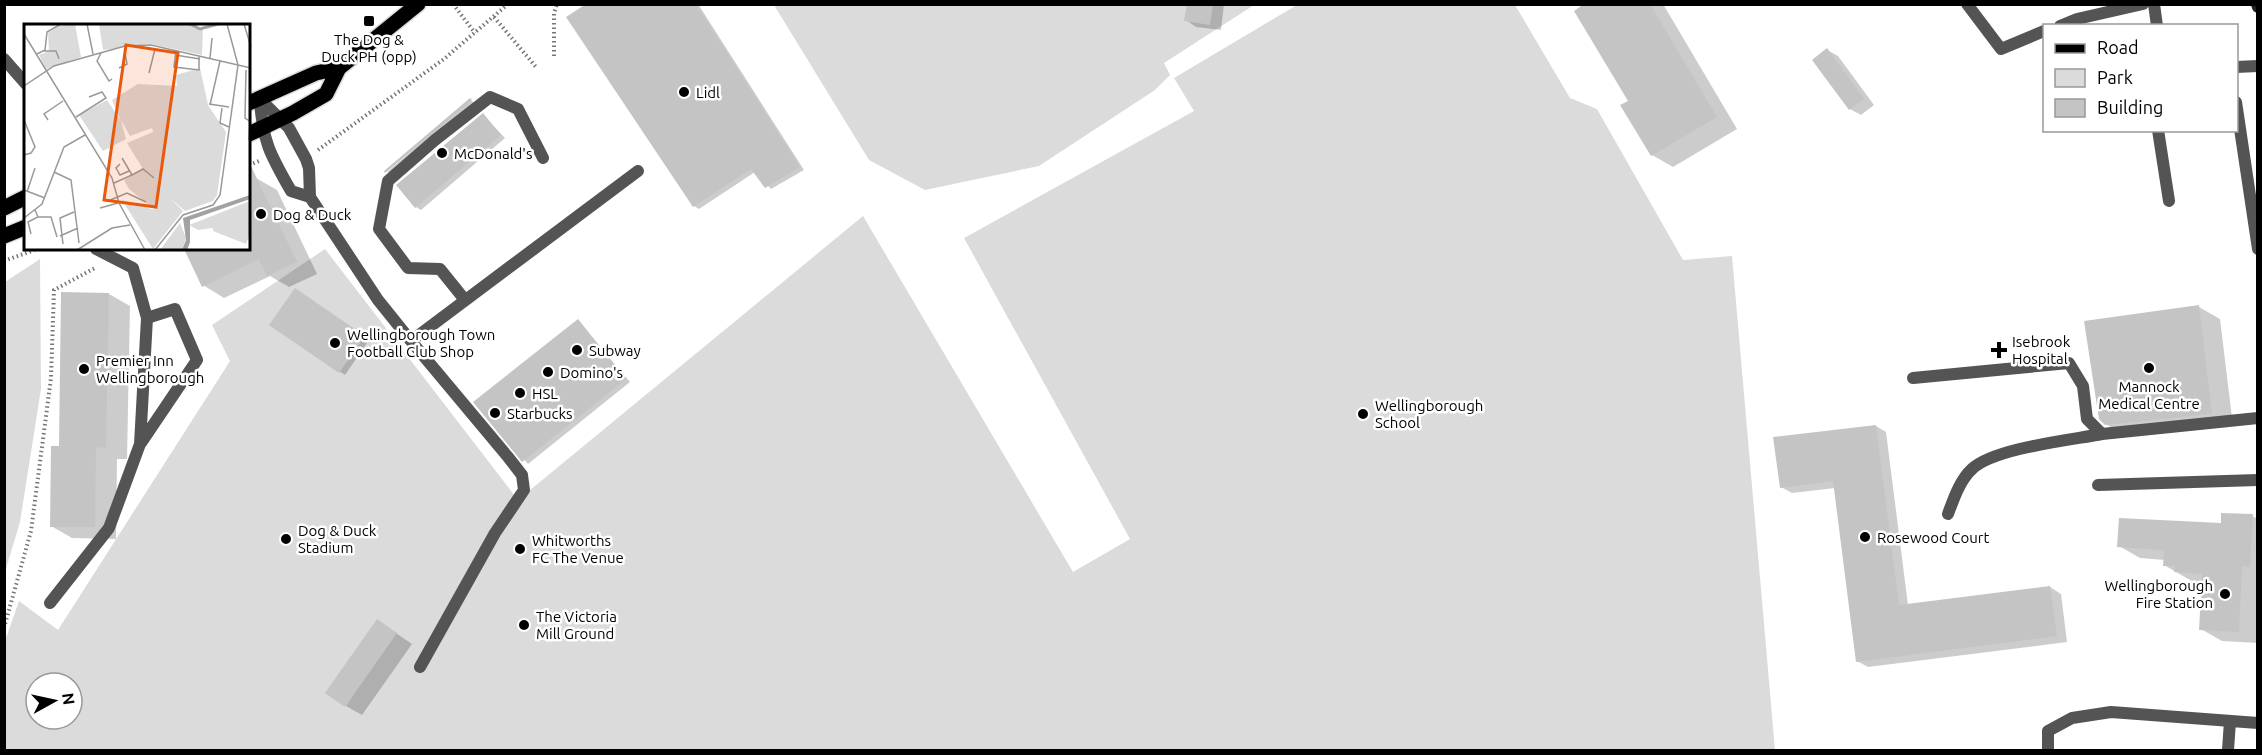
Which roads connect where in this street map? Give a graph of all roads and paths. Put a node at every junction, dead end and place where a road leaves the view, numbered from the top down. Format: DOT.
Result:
graph roads {
  1 [pos="418,4"];
  2 [pos="453,4"];
  3 [pos="508,4"];
  4 [pos="557,4"];
  5 [pos="1966,4"];
  6 [pos="2143,4"];
  7 [pos="2154,4"];
  8 [pos="494,17"];
  9 [pos="2076,22"];
  10 [pos="2157,24"];
  11 [pos="2043,32"];
  12 [pos="475,33"];
  13 [pos="554,56"];
  14 [pos="4,59"];
  15 [pos="2258,66"];
  16 [pos="536,67"];
  17 [pos="2238,67"];
  18 [pos="339,68"];
  19 [pos="24,82"];
  20 [pos="255,101"];
  21 [pos="2238,115"];
  22 [pos="281,119"];
  23 [pos="255,131"];
  24 [pos="2158,132"];
  25 [pos="314,154"];
  26 [pos="543,158"];
  27 [pos="256,162"];
  28 [pos="250,165"];
  29 [pos="638,171"];
  30 [pos="310,197"];
  31 [pos="24,198"];
  32 [pos="2169,201"];
  33 [pos="4,208"];
  34 [pos="24,227"];
  35 [pos="4,236"];
  36 [pos="2258,249"];
  37 [pos="35,250"];
  38 [pos="98,250"];
  39 [pos="113,258"];
  40 [pos="4,261"];
  41 [pos="465,300"];
  42 [pos="147,318"];
  43 [pos="411,341"];
  44 [pos="1913,378"];
  45 [pos="2258,418"];
  46 [pos="2102,434"];
  47 [pos="140,444"];
  48 [pos="2258,480"];
  49 [pos="2098,485"];
  50 [pos="1948,514"];
  51 [pos="50,603"];
  52 [pos="4,628"];
  53 [pos="420,667"];
  54 [pos="2230,721"];
  55 [pos="2258,723"];
  56 [pos="2048,750"];
  57 [pos="2228,750"];
  1 -- 18 [label="main road"];
  2 -- 12 [label="path"];
  3 -- 8 [label="path"];
  4 -- 13 [label="path"];
  5 -- 11 [label="lane"];
  6 -- 9 [label="lane"];
  7 -- 10 [label="lane"];
  8 -- 12 [label="path"];
  8 -- 16 [label="path"];
  12 -- 25 [label="path"];
  14 -- 19 [label="lane"];
  15 -- 17 [label="lane"];
  18 -- 20 [label="main road"];
  18 -- 22 [label="main road"];
  20 -- 22 [label="lane"];
  20 -- 23 [label="lane"];
  21 -- 36 [label="lane"];
  22 -- 23 [label="main road"];
  22 -- 30 [label="lane"];
  23 -- 30 [label="lane"];
  24 -- 32 [label="lane"];
  26 -- 41 [label="lane"];
  27 -- 28 [label="path"];
  29 -- 41 [label="lane"];
  30 -- 43 [label="lane"];
  31 -- 33 [label="main road"];
  34 -- 35 [label="main road"];
  37 -- 40 [label="path"];
  38 -- 39 [label="lane"];
  39 -- 42 [label="lane"];
  39 -- 52 [label="path"];
  41 -- 43 [label="lane"];
  42 -- 47 [label="lane"];
  42 -- 47 [label="lane"];
  43 -- 53 [label="lane"];
  44 -- 46 [label="lane"];
  45 -- 46 [label="lane"];
  46 -- 50 [label="lane"];
  47 -- 51 [label="lane"];
  48 -- 49 [label="lane"];
  54 -- 55 [label="lane"];
  54 -- 56 [label="lane"];
  54 -- 57 [label="lane"];
}
